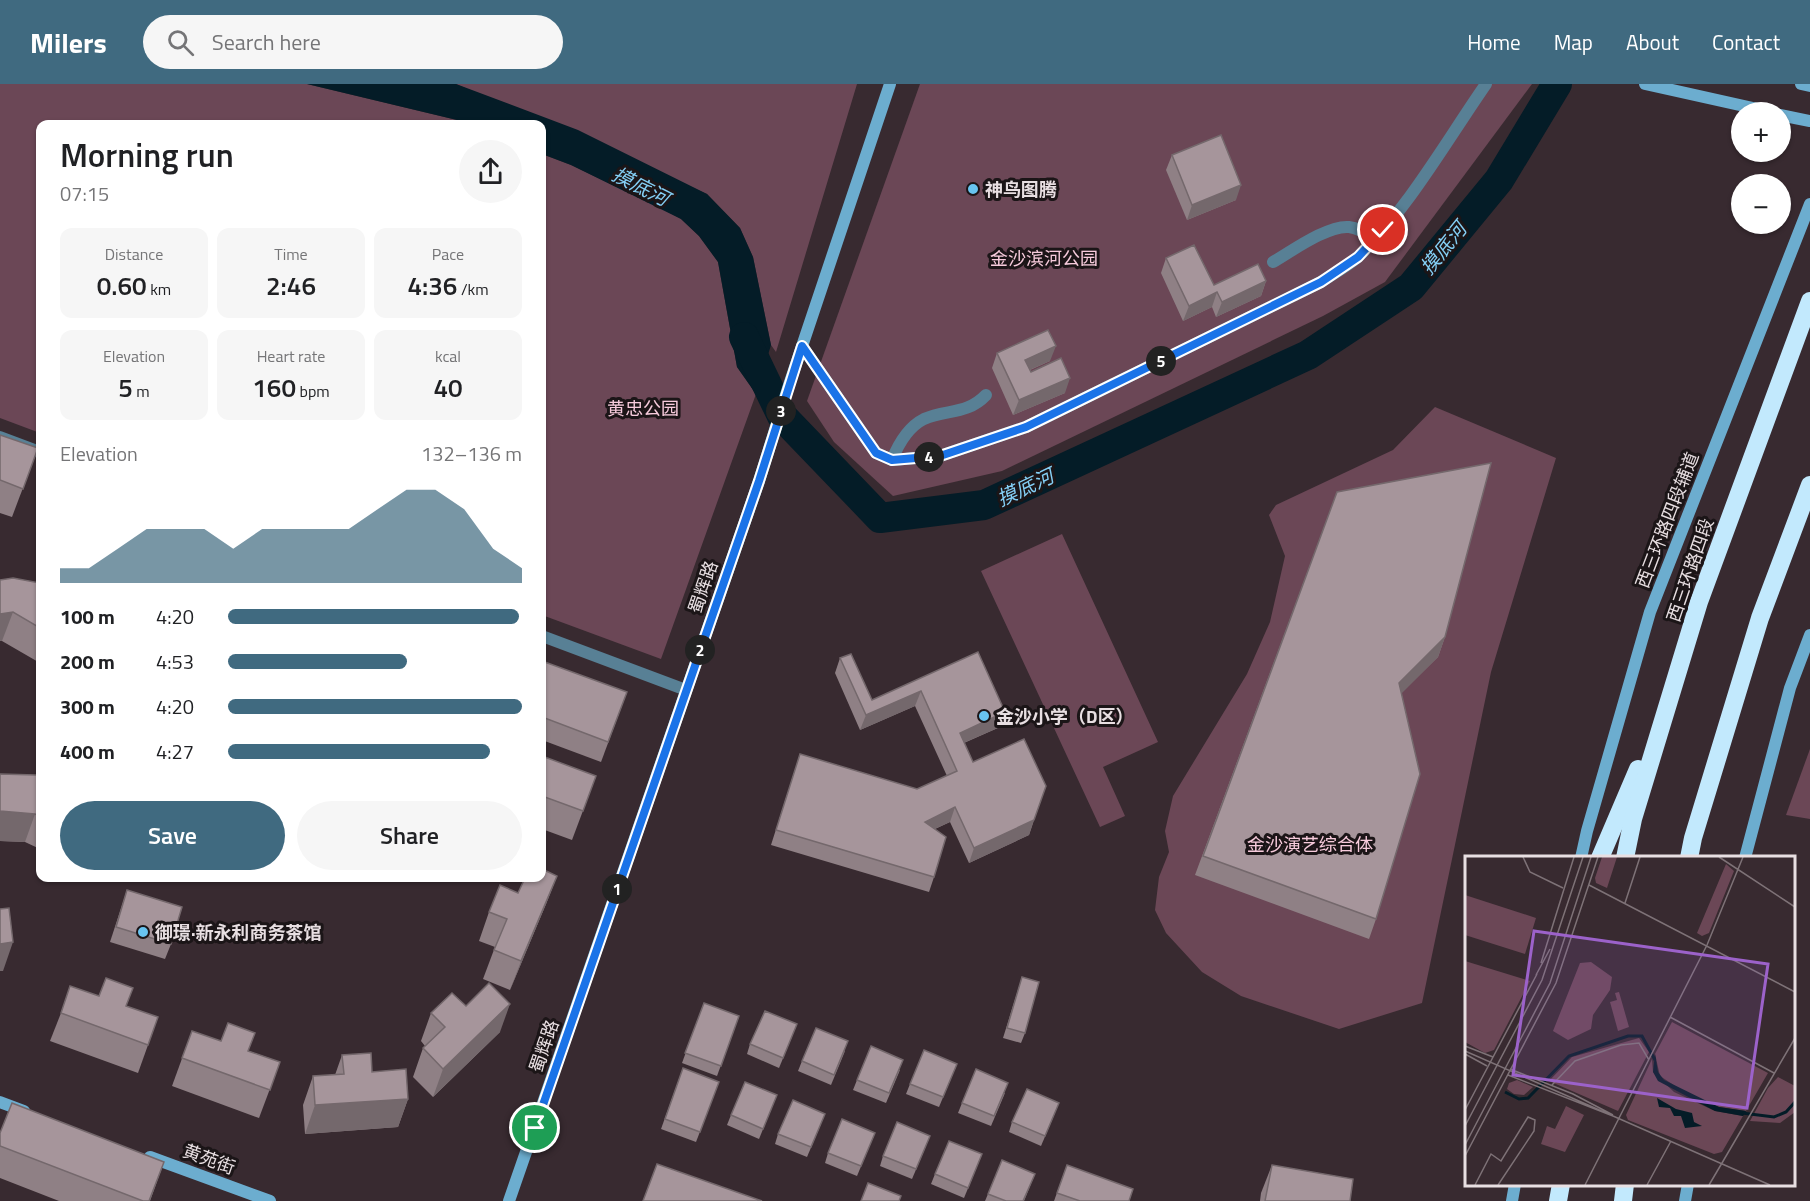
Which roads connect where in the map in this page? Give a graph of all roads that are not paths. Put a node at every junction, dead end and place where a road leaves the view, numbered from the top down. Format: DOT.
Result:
graph roads {
  1 [pos="890,84"];
  2 [pos="1486,84"];
  3 [pos="1645,84"];
  4 [pos="1801,84"];
  5 [pos="1810,86"];
  6 [pos="1731,103"];
  7 [pos="1791,117"];
  8 [pos="1810,121"];
  9 [pos="1810,204"];
  10 [pos="1374,239"];
  11 [pos="1273,262"];
  12 [pos="1810,301"];
  13 [pos="802,346"];
  14 [pos="986,395"];
  15 [pos="0,437"];
  16 [pos="36,450"];
  17 [pos="892,460"];
  18 [pos="1810,485"];
  19 [pos="1810,635"];
  20 [pos="546,638"];
  21 [pos="1674,685"];
  22 [pos="686,690"];
  23 [pos="1581,856"];
  24 [pos="1601,856"];
  25 [pos="1625,856"];
  26 [pos="1690,856"];
  27 [pos="1746,856"];
  28 [pos="0,1102"];
  29 [pos="34,1114"];
  30 [pos="135,1152"];
  31 [pos="1515,1186"];
  32 [pos="1561,1186"];
  33 [pos="1688,1186"];
  34 [pos="270,1201"];
  35 [pos="509,1201"];
  36 [pos="1512,1201"];
  37 [pos="1558,1201"];
  38 [pos="1685,1201"];
  1 -- 13 [label="street, 蜀辉路"];
  2 -- 10 [label="street"];
  3 -- 6 [label="street"];
  4 -- 5 [label="street"];
  7 -- 8 [label="street"];
  9 -- 23 [label="street, 西三环路四段辅道"];
  10 -- 11 [label="street"];
  10 -- 17 [label="street"];
  12 -- 21 [label="highway, 西三环路四段"];
  13 -- 17 [label="street"];
  13 -- 22 [label="street, 蜀辉路"];
  14 -- 17 [label="street"];
  15 -- 16 [label="street"];
  18 -- 26 [label="highway"];
  19 -- 27 [label="street"];
  20 -- 22 [label="street"];
  21 -- 24 [label="highway"];
  21 -- 25 [label="highway, 西三环路四段"];
  22 -- 35 [label="street, 蜀辉路"];
  28 -- 29 [label="street"];
  30 -- 34 [label="street, 黄苑街"];
  31 -- 36 [label="street"];
  32 -- 37 [label="highway"];
  33 -- 38 [label="street"];
}
